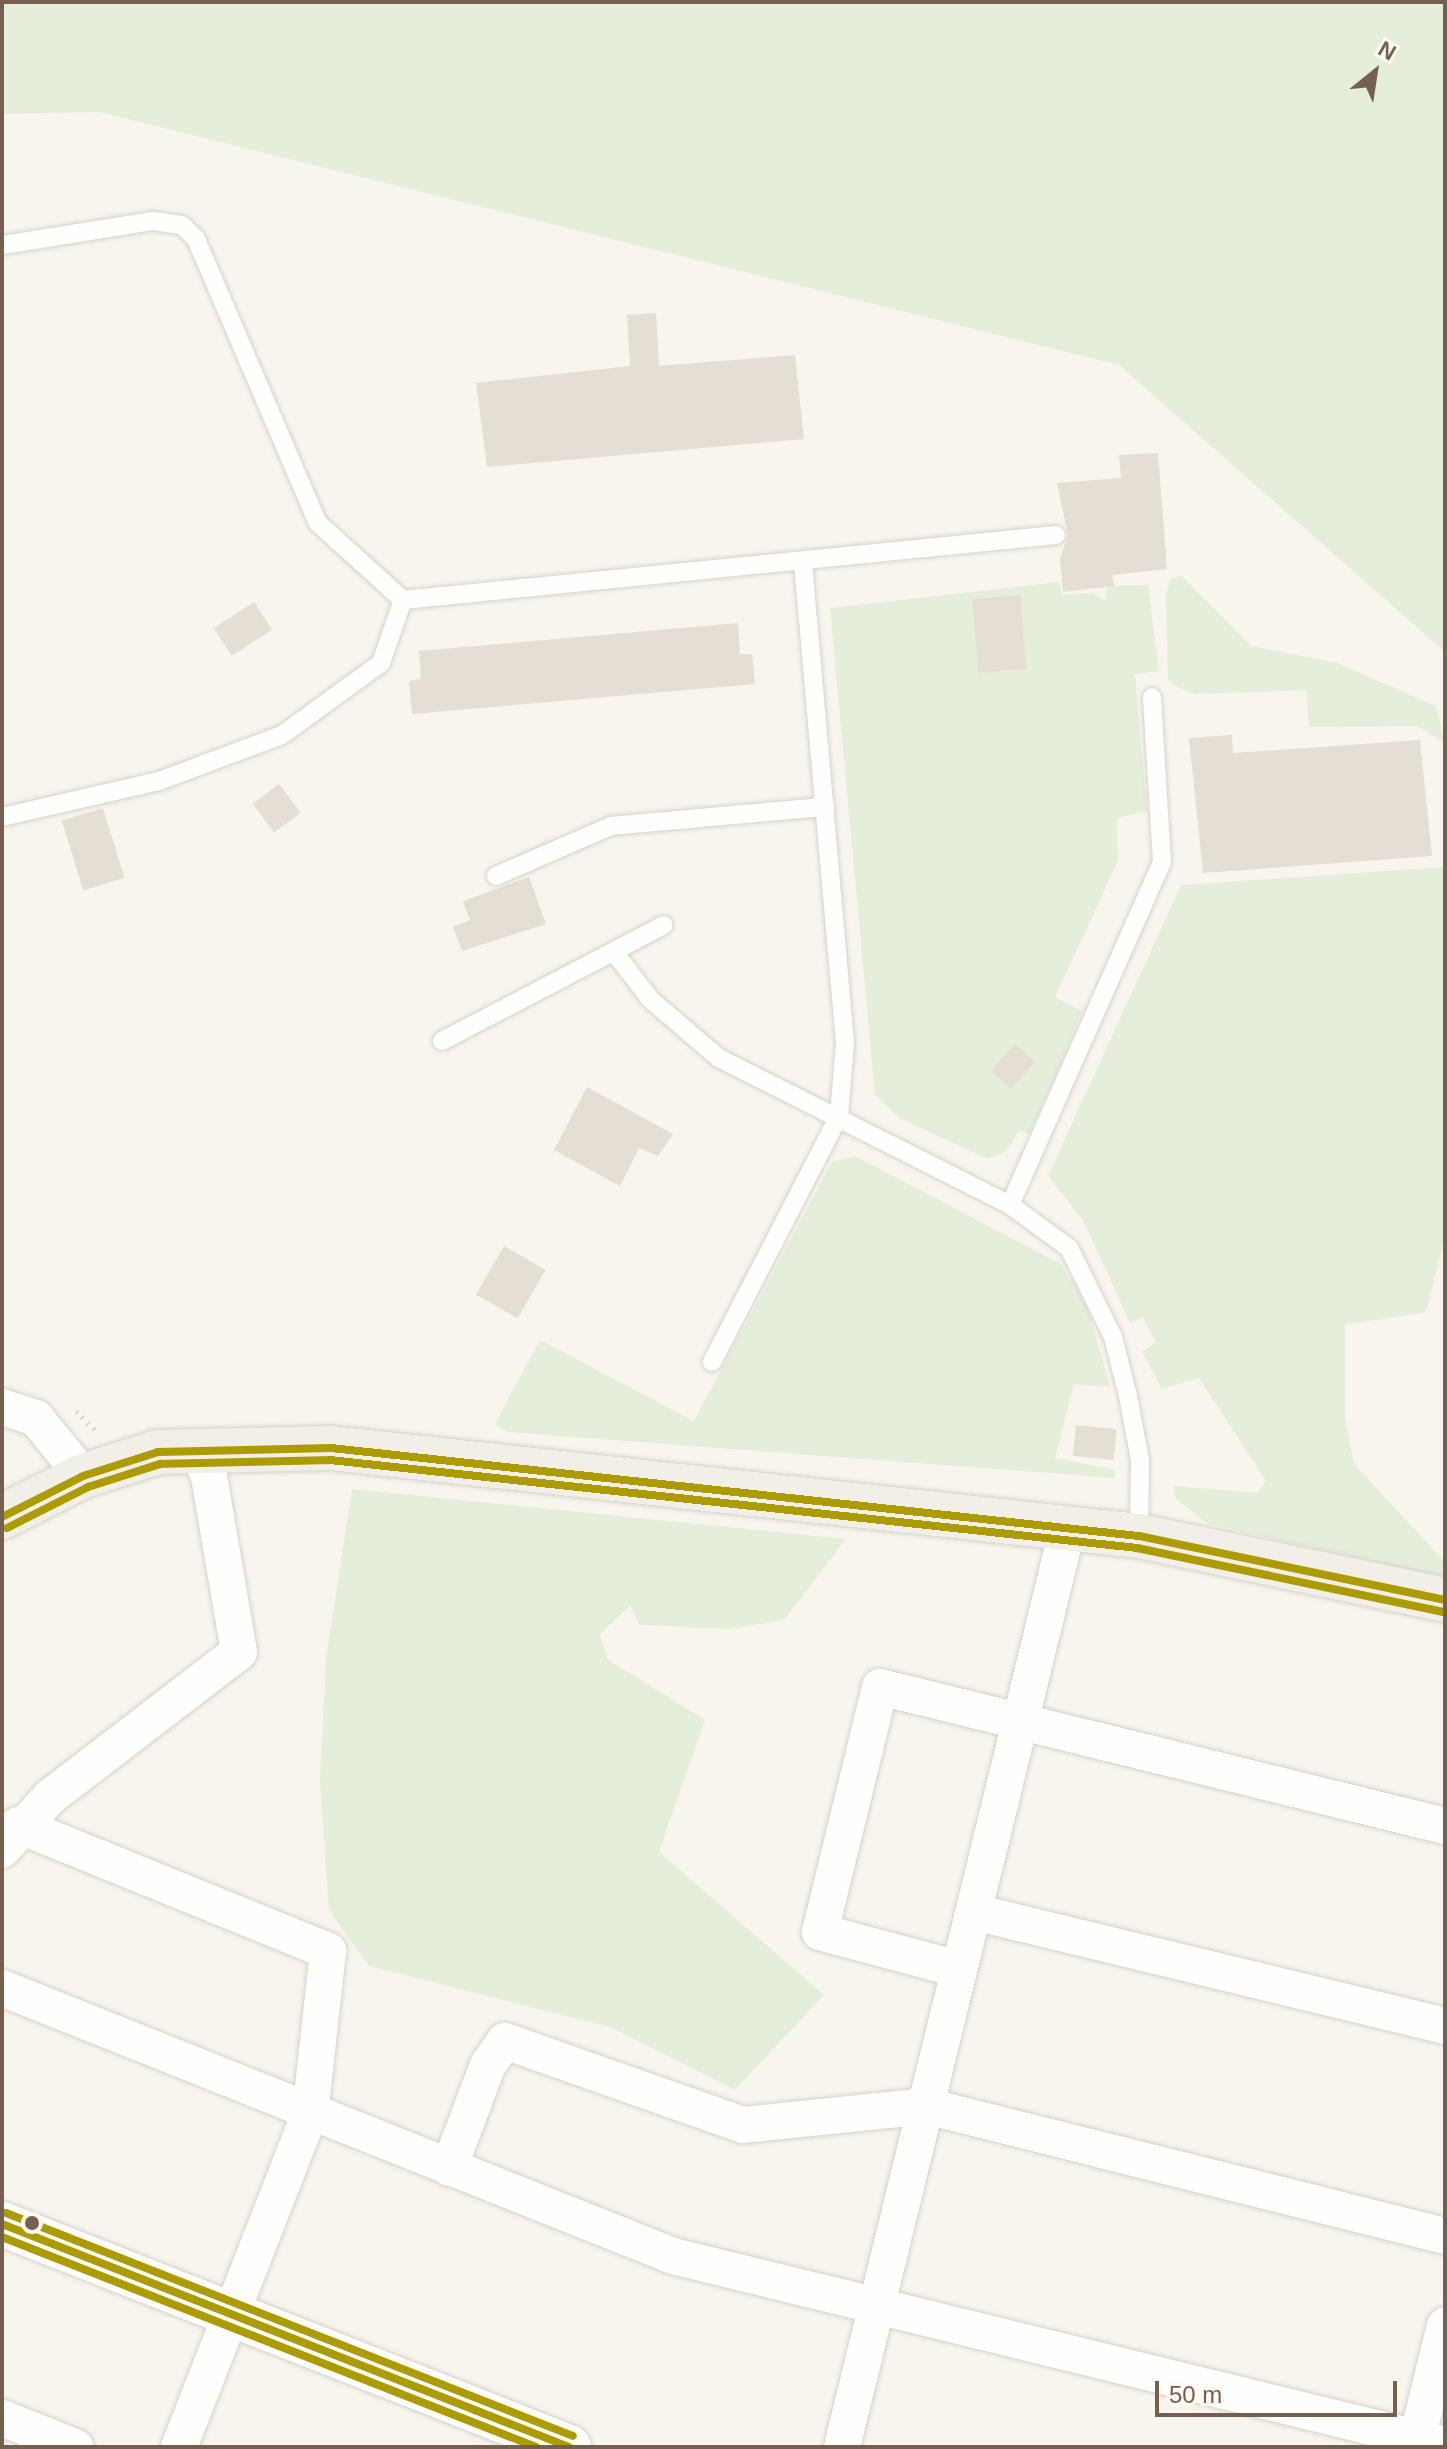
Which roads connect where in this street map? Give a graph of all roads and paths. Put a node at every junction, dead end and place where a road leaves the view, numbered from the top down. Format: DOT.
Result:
graph roads {
  1 [pos="3,245"];
  2 [pos="1056,535"];
  3 [pos="803,563"];
  4 [pos="403,600"];
  5 [pos="1152,697"];
  6 [pos="825,807"];
  7 [pos="2,817"];
  8 [pos="496,876"];
  9 [pos="664,925"];
  10 [pos="614,952"];
  11 [pos="442,1041"];
  12 [pos="839,1116"];
  13 [pos="1010,1205"];
  14 [pos="712,1362"];
  15 [pos="2,1407"];
  16 [pos="197,1447"];
  17 [pos="83,1476"];
  18 [pos="2,1517"];
  19 [pos="1068,1527"];
  20 [pos="1139,1536"];
  21 [pos="1445,1600"];
  22 [pos="1025,1724"];
  23 [pos="1445,1826"];
  24 [pos="10,1837"];
  25 [pos="974,1912"];
  26 [pos="958,1969"];
  27 [pos="2,1988"];
  28 [pos="1445,2026"];
  29 [pos="926,2106"];
  30 [pos="310,2113"];
  31 [pos="449,2168"];
  32 [pos="2,2224"];
  33 [pos="1445,2236"];
  34 [pos="877,2304"];
  35 [pos="231,2315"];
  36 [pos="1445,2326"];
  37 [pos="2,2418"];
  38 [pos="1426,2444"];
  39 [pos="75,2447"];
  40 [pos="179,2447"];
  41 [pos="569,2447"];
  42 [pos="842,2447"];
  1 -- 4 [label="lane"];
  2 -- 3 [label="lane"];
  3 -- 4 [label="lane"];
  3 -- 6 [label="lane"];
  4 -- 7 [label="lane"];
  5 -- 13 [label="lane"];
  6 -- 8 [label="lane"];
  6 -- 12 [label="lane"];
  9 -- 10 [label="lane"];
  10 -- 11 [label="lane"];
  10 -- 12 [label="lane"];
  12 -- 13 [label="lane"];
  12 -- 14 [label="lane"];
  13 -- 20 [label="lane"];
  15 -- 17 [label="street"];
  16 -- 17 [label="main road"];
  16 -- 19 [label="main road"];
  16 -- 24 [label="street"];
  17 -- 18 [label="main road"];
  19 -- 20 [label="main road"];
  19 -- 22 [label="street"];
  20 -- 21 [label="main road"];
  22 -- 23 [label="street"];
  22 -- 25 [label="street"];
  22 -- 26 [label="street"];
  24 -- 30 [label="street"];
  25 -- 26 [label="street"];
  25 -- 28 [label="street"];
  26 -- 29 [label="street"];
  27 -- 30 [label="street"];
  29 -- 31 [label="street"];
  29 -- 33 [label="street"];
  29 -- 34 [label="street"];
  30 -- 31 [label="street"];
  30 -- 35 [label="street"];
  31 -- 34 [label="street"];
  32 -- 35 [label="street"];
  34 -- 38 [label="street"];
  34 -- 42 [label="street"];
  35 -- 40 [label="street"];
  35 -- 41 [label="street"];
  36 -- 38 [label="street"];
  37 -- 39 [label="street"];
}
